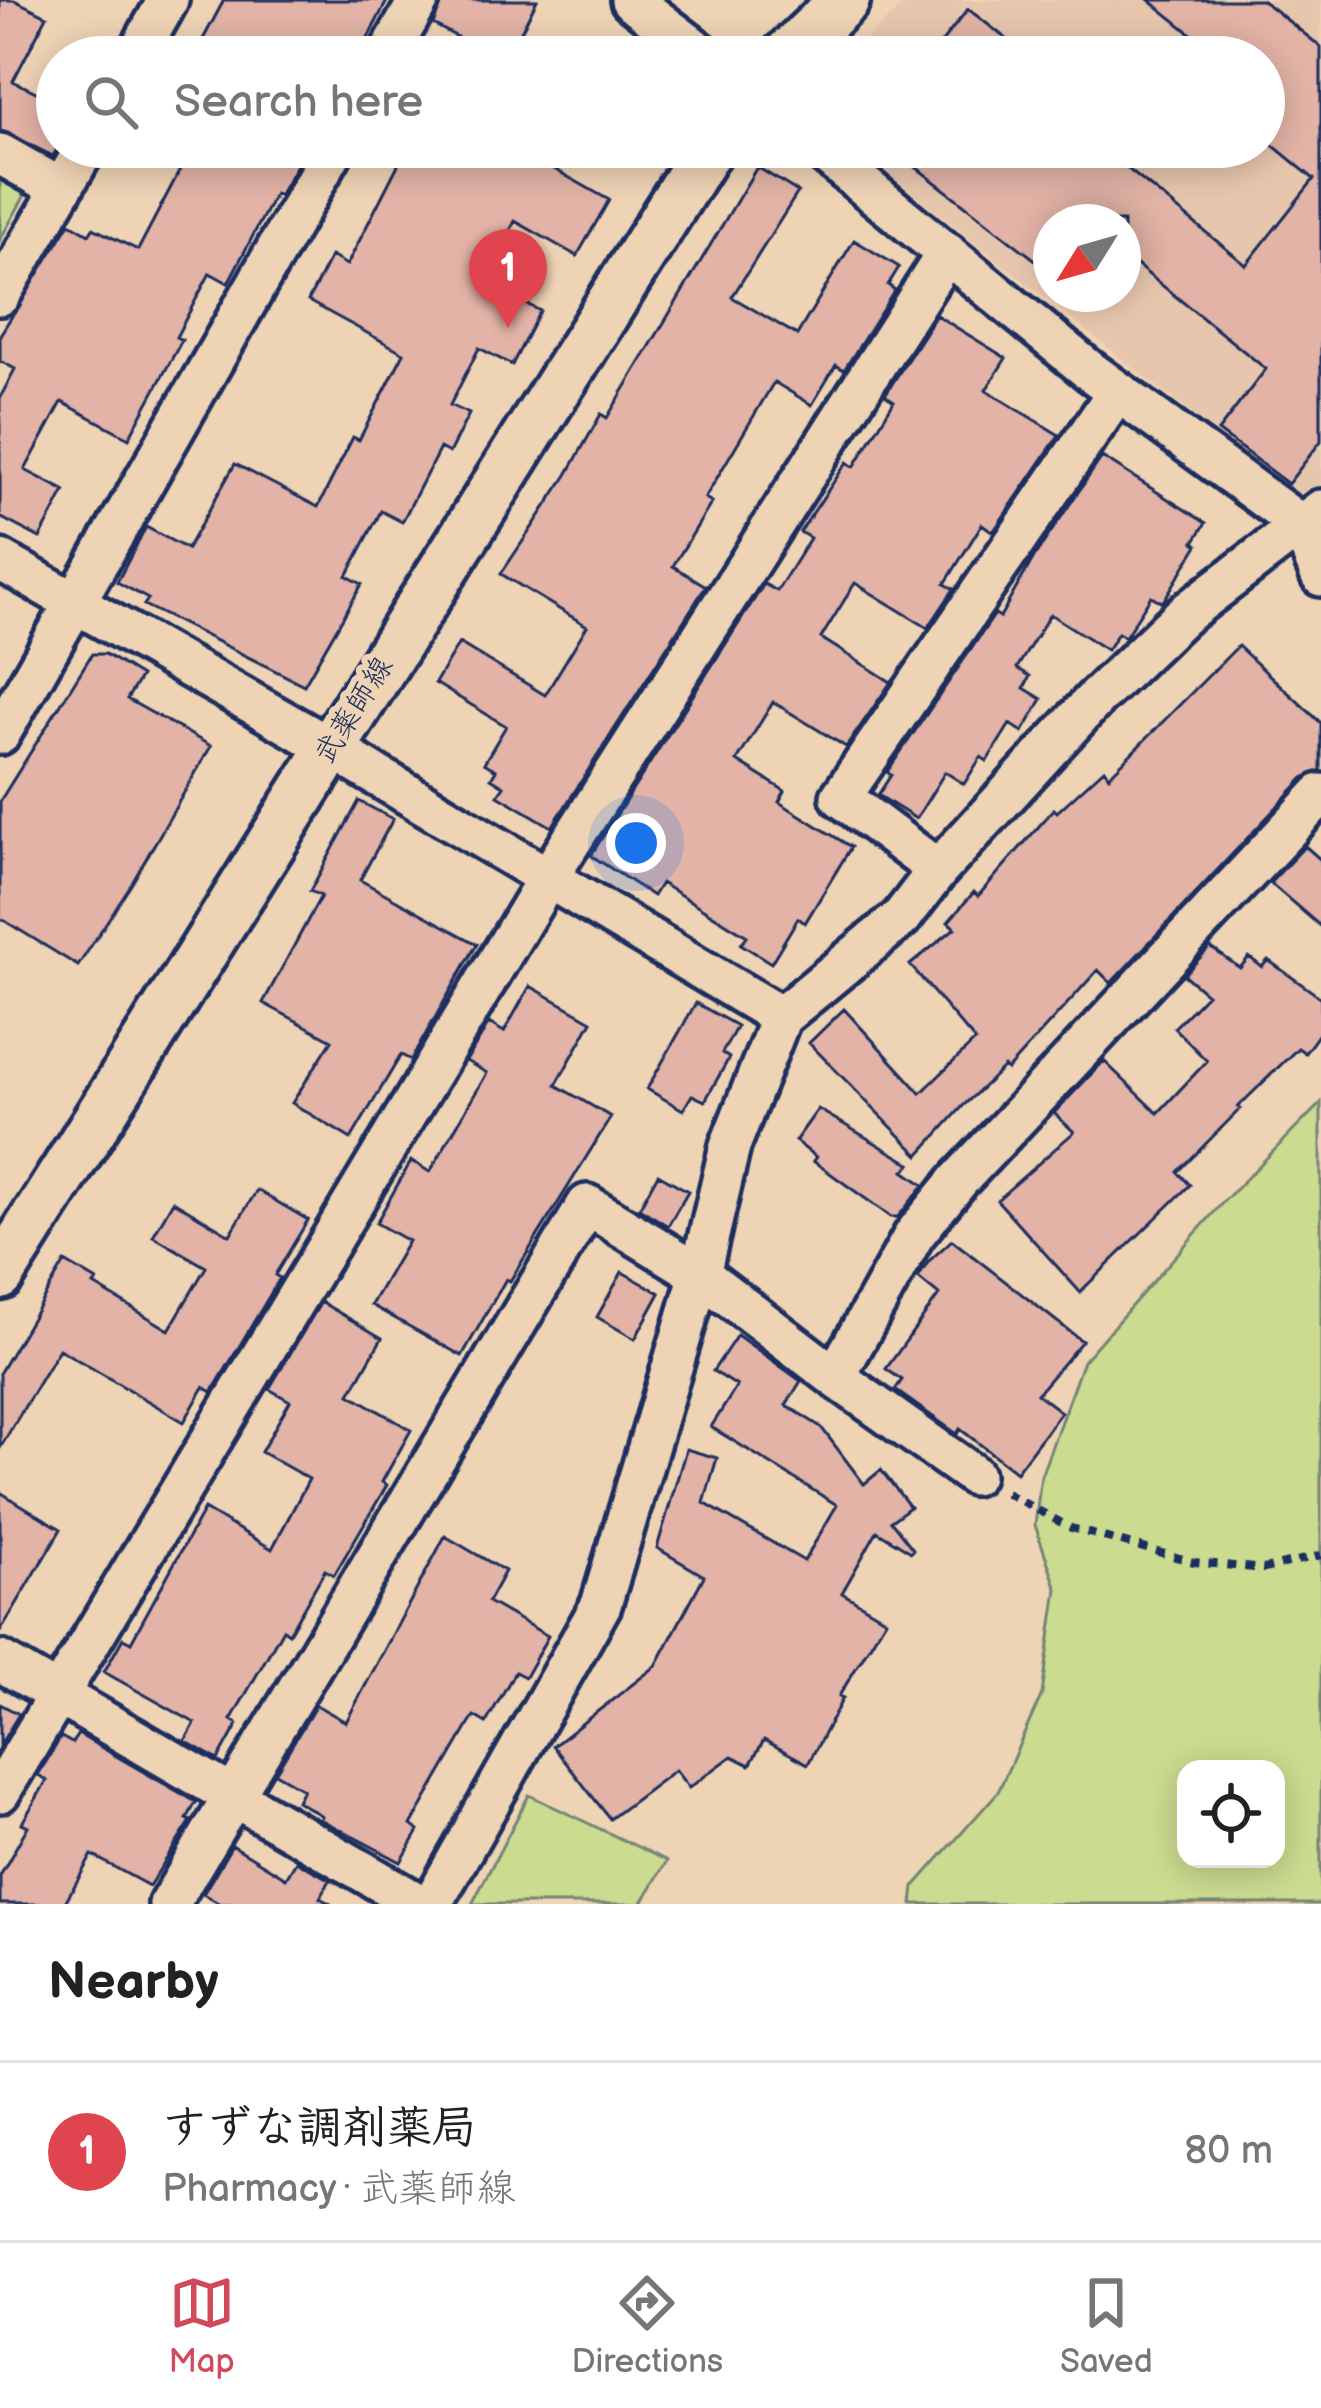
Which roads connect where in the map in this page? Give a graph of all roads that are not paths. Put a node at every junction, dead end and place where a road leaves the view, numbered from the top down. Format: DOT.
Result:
graph roads {
  1 [pos="169,0"];
  2 [pos="419,0"];
  3 [pos="631,0"];
  4 [pos="845,0"];
  5 [pos="148,36"];
  6 [pos="399,36"];
  7 [pos="678,36"];
  8 [pos="807,36"];
  9 [pos="0,154"];
  10 [pos="74,168"];
  11 [pos="323,168"];
  12 [pos="696,168"];
  13 [pos="843,168"];
  14 [pos="62,189"];
  15 [pos="947,253"];
  16 [pos="0,295"];
  17 [pos="1118,391"];
  18 [pos="1311,518"];
  19 [pos="0,560"];
  20 [pos="1321,576"];
  21 [pos="76,603"];
  22 [pos="0,734"];
  23 [pos="329,747"];
  24 [pos="1321,794"];
  25 [pos="938,870"];
  26 [pos="549,876"];
  27 [pos="781,1018"];
  28 [pos="700,1274"];
  29 [pos="0,1275"];
  30 [pos="835,1377"];
  31 [pos="973,1475"];
  32 [pos="0,1661"];
  33 [pos="58,1695"];
  34 [pos="0,1792"];
  35 [pos="233,1796"];
  36 [pos="169,1904"];
  37 [pos="419,1904"];
  38 [pos="432,1904"];
  1 -- 5 [label="street"];
  2 -- 6 [label="street"];
  3 -- 7 [label="street"];
  4 -- 8 [label="street"];
  9 -- 14 [label="street"];
  10 -- 14 [label="street"];
  11 -- 21 [label="street"];
  12 -- 23 [label="street, 武薬師線"];
  13 -- 15 [label="street"];
  14 -- 16 [label="street"];
  15 -- 17 [label="street"];
  15 -- 26 [label="street"];
  17 -- 18 [label="street"];
  17 -- 25 [label="street"];
  18 -- 20 [label="street"];
  18 -- 25 [label="street"];
  19 -- 21 [label="street"];
  21 -- 22 [label="street"];
  21 -- 23 [label="street"];
  23 -- 26 [label="street"];
  23 -- 29 [label="street, 武薬師線"];
  24 -- 30 [label="street"];
  25 -- 27 [label="street"];
  26 -- 27 [label="street"];
  26 -- 33 [label="street"];
  27 -- 28 [label="street"];
  28 -- 30 [label="street"];
  28 -- 35 [label="street"];
  28 -- 38 [label="street"];
  30 -- 31 [label="street"];
  32 -- 33 [label="street"];
  33 -- 34 [label="street"];
  33 -- 35 [label="street"];
  35 -- 36 [label="street"];
  35 -- 37 [label="street"];
}
